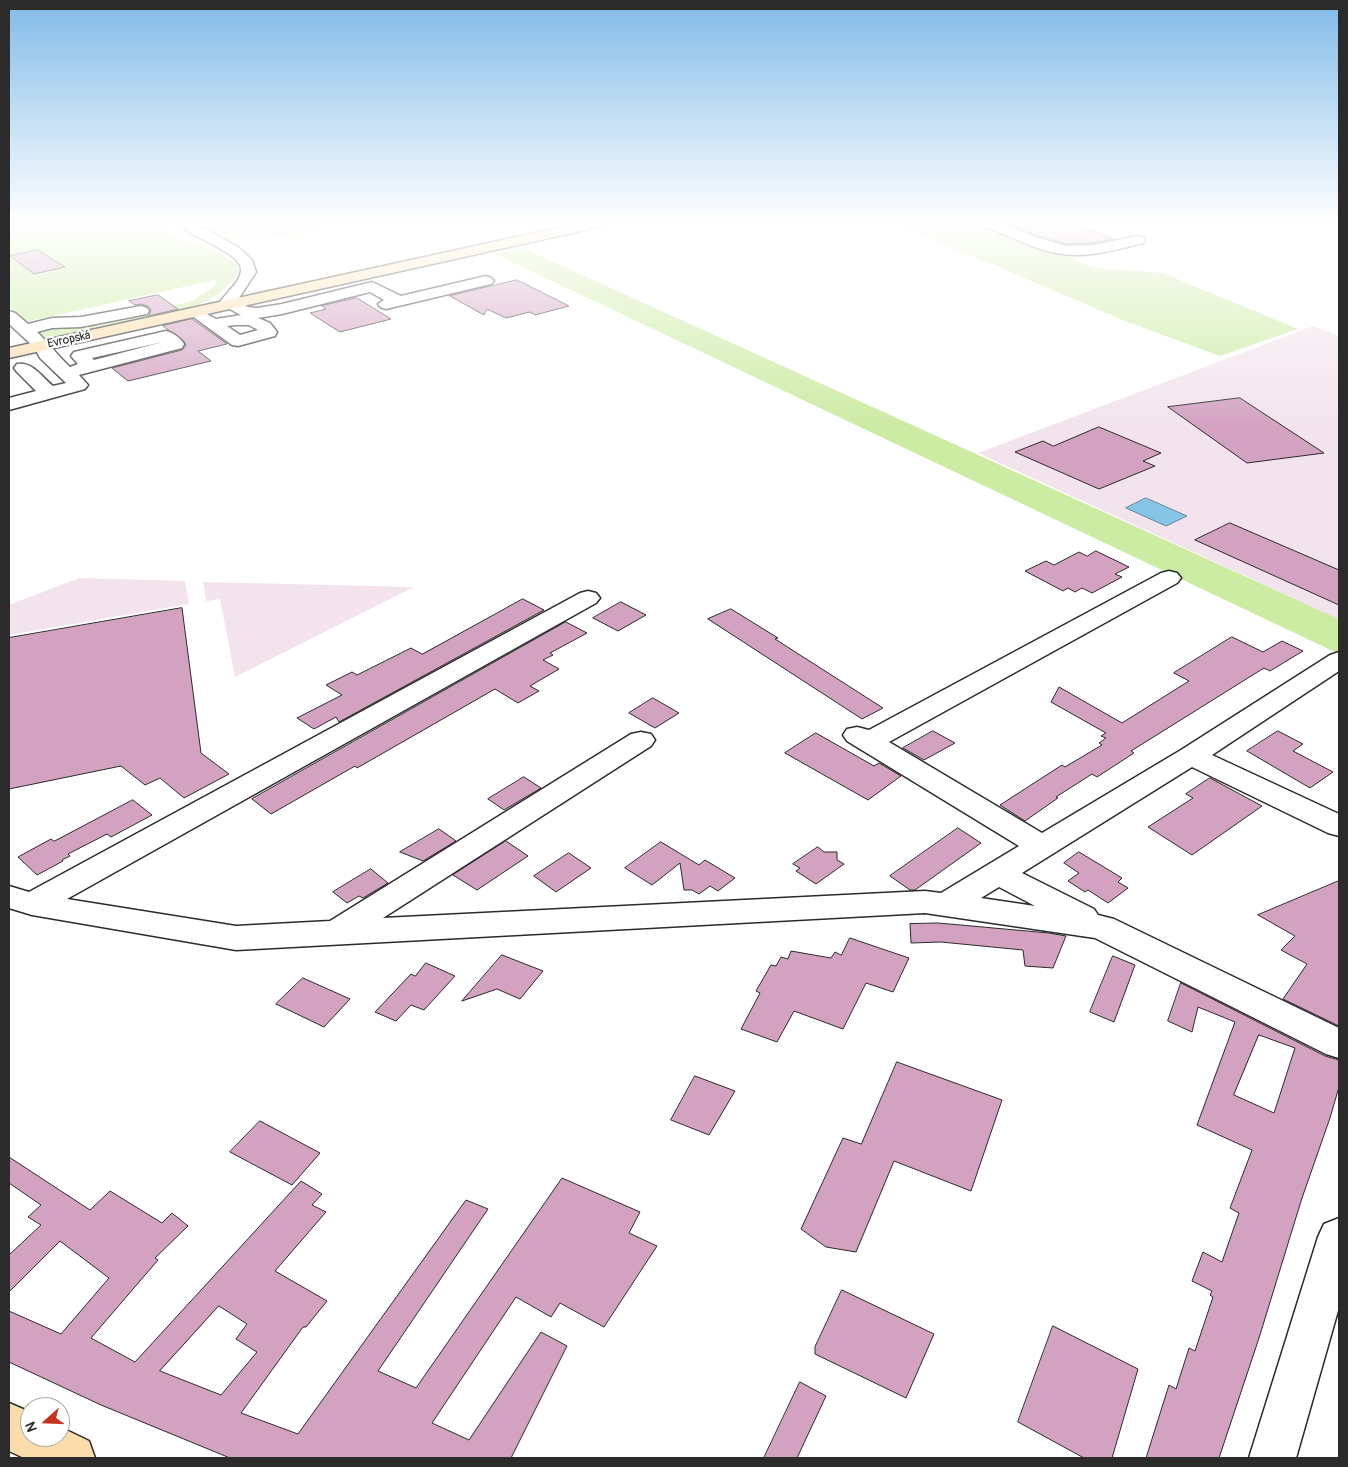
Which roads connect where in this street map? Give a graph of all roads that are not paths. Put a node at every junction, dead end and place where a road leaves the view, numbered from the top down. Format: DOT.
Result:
graph roads {
  1 [pos="235,291"];
  2 [pos="289,291"];
  3 [pos="353,291"];
  4 [pos="378,291"];
  5 [pos="442,291"];
  6 [pos="232,304"];
  7 [pos="141,311"];
  8 [pos="196,312"];
  9 [pos="9,316"];
  10 [pos="214,324"];
  11 [pos="24,330"];
  12 [pos="43,346"];
  13 [pos="9,354"];
  14 [pos="90,367"];
  15 [pos="24,368"];
  16 [pos="66,373"];
  17 [pos="49,393"];
  18 [pos="9,404"];
  19 [pos="1169,578"];
  20 [pos="588,598"];
  21 [pos="1339,660"];
  22 [pos="641,740"];
  23 [pos="1191,756"];
  24 [pos="1339,826"];
  25 [pos="1041,846"];
  26 [pos="997,873"];
  27 [pos="20,901"];
  28 [pos="946,905"];
  29 [pos="1102,927"];
  30 [pos="336,933"];
  31 [pos="1339,1044"];
  32 [pos="1339,1237"];
  33 [pos="50,1447"];
  34 [pos="72,1458"];
  35 [pos="1272,1458"];
  1 -- 6 [label="street"];
  2 -- 6 [label="main road, Evropská"];
  3 -- 6 [label="street"];
  4 -- 5 [label="street"];
  6 -- 8 [label="main road, Evropská"];
  7 -- 11 [label="street"];
  8 -- 10 [label="street"];
  8 -- 12 [label="main road, Evropská"];
  9 -- 11 [label="street"];
  11 -- 12 [label="street"];
  12 -- 13 [label="main road, Evropská"];
  12 -- 16 [label="street"];
  14 -- 16 [label="street"];
  15 -- 17 [label="street"];
  16 -- 17 [label="street"];
  17 -- 18 [label="street"];
  19 -- 25 [label="street"];
  20 -- 27 [label="street"];
  21 -- 23 [label="street"];
  22 -- 30 [label="street"];
  23 -- 24 [label="street"];
  23 -- 25 [label="street"];
  25 -- 26 [label="street"];
  26 -- 28 [label="street"];
  26 -- 29 [label="street"];
  27 -- 30 [label="street"];
  28 -- 29 [label="street"];
  28 -- 30 [label="street"];
  29 -- 31 [label="street"];
  32 -- 35 [label="street"];
  33 -- 34 [label="main road"];
}
